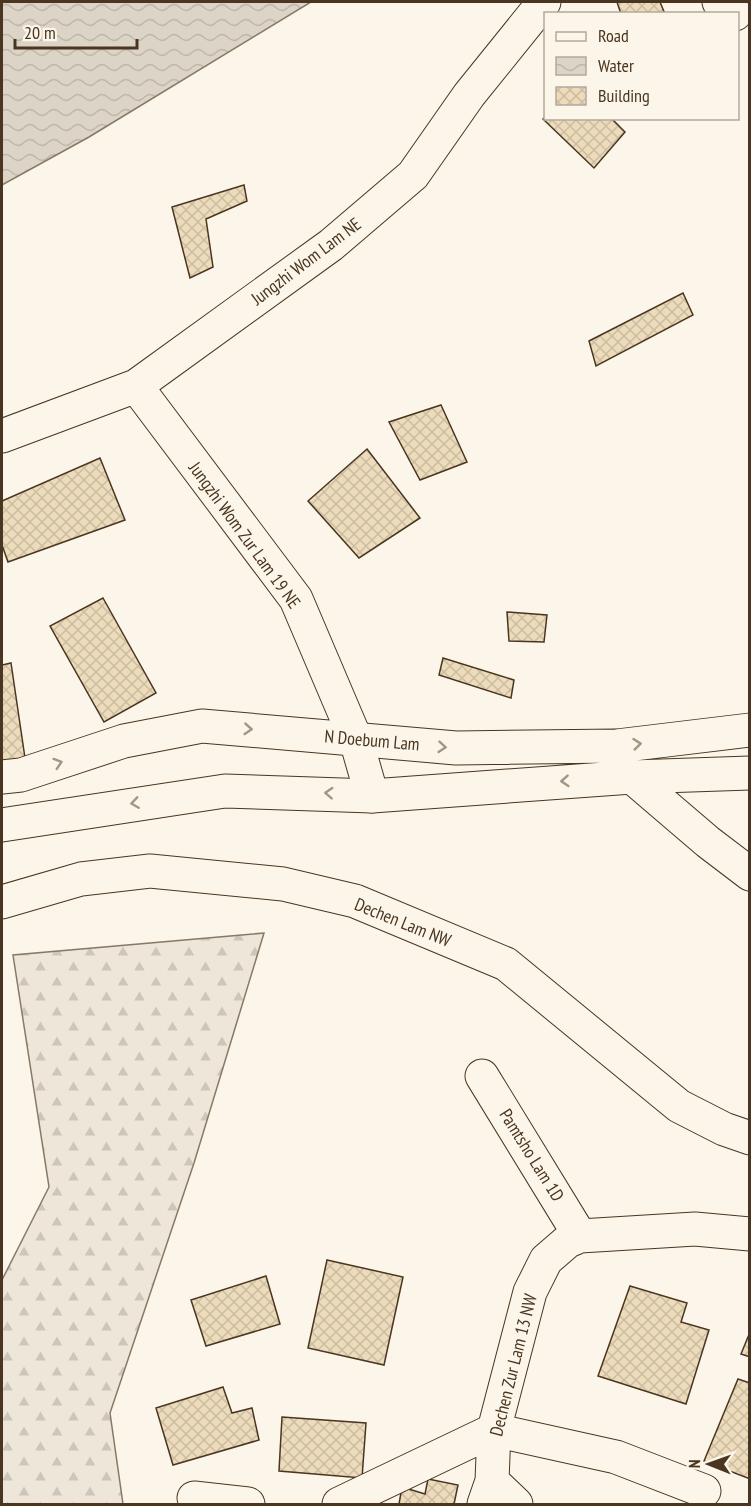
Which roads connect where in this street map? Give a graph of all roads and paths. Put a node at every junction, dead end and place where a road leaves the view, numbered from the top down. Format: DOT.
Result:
graph roads {
  1 [pos="544,2"];
  2 [pos="719,2"];
  3 [pos="732,12"];
  4 [pos="136,386"];
  5 [pos="2,436"];
  6 [pos="750,730"];
  7 [pos="356,740"];
  8 [pos="750,773"];
  9 [pos="2,777"];
  10 [pos="632,777"];
  11 [pos="372,796"];
  12 [pos="2,825"];
  13 [pos="750,874"];
  14 [pos="2,902"];
  15 [pos="482,1076"];
  16 [pos="750,1138"];
  17 [pos="750,1234"];
  18 [pos="580,1236"];
  19 [pos="494,1430"];
  20 [pos="704,1491"];
  21 [pos="488,1492"];
  22 [pos="194,1498"];
  23 [pos="248,1504"];
  24 [pos="339,1504"];
  25 [pos="516,1504"];
  1 -- 4 [label="street, Jungzhi Wom Lam NE"];
  2 -- 3 [label="street"];
  4 -- 5 [label="street, Jungzhi Wom Lam NE"];
  4 -- 7 [label="street, Jungzhi Wom Zur Lam 19 NE"];
  7 -- 6 [label="street, N Doebum Lam, one-way"];
  9 -- 7 [label="street, N Doebum Lam, one-way"];
  7 -- 11 [label="street, Jungzhi Wom Zur Lam 19 NE"];
  8 -- 10 [label="street"];
  10 -- 11 [label="street, one-way"];
  10 -- 13 [label="street"];
  11 -- 12 [label="street, one-way"];
  14 -- 16 [label="street, Dechen Lam NW"];
  15 -- 18 [label="street, Pamtsho Lam 1D"];
  17 -- 18 [label="street, Dechen Zur Lam 13 NW"];
  18 -- 19 [label="street, Dechen Zur Lam 13 NW"];
  19 -- 20 [label="street"];
  19 -- 21 [label="street, Dechen Zur Lam 13 NW"];
  19 -- 24 [label="street"];
  21 -- 25 [label="street"];
  22 -- 23 [label="street"];
}
